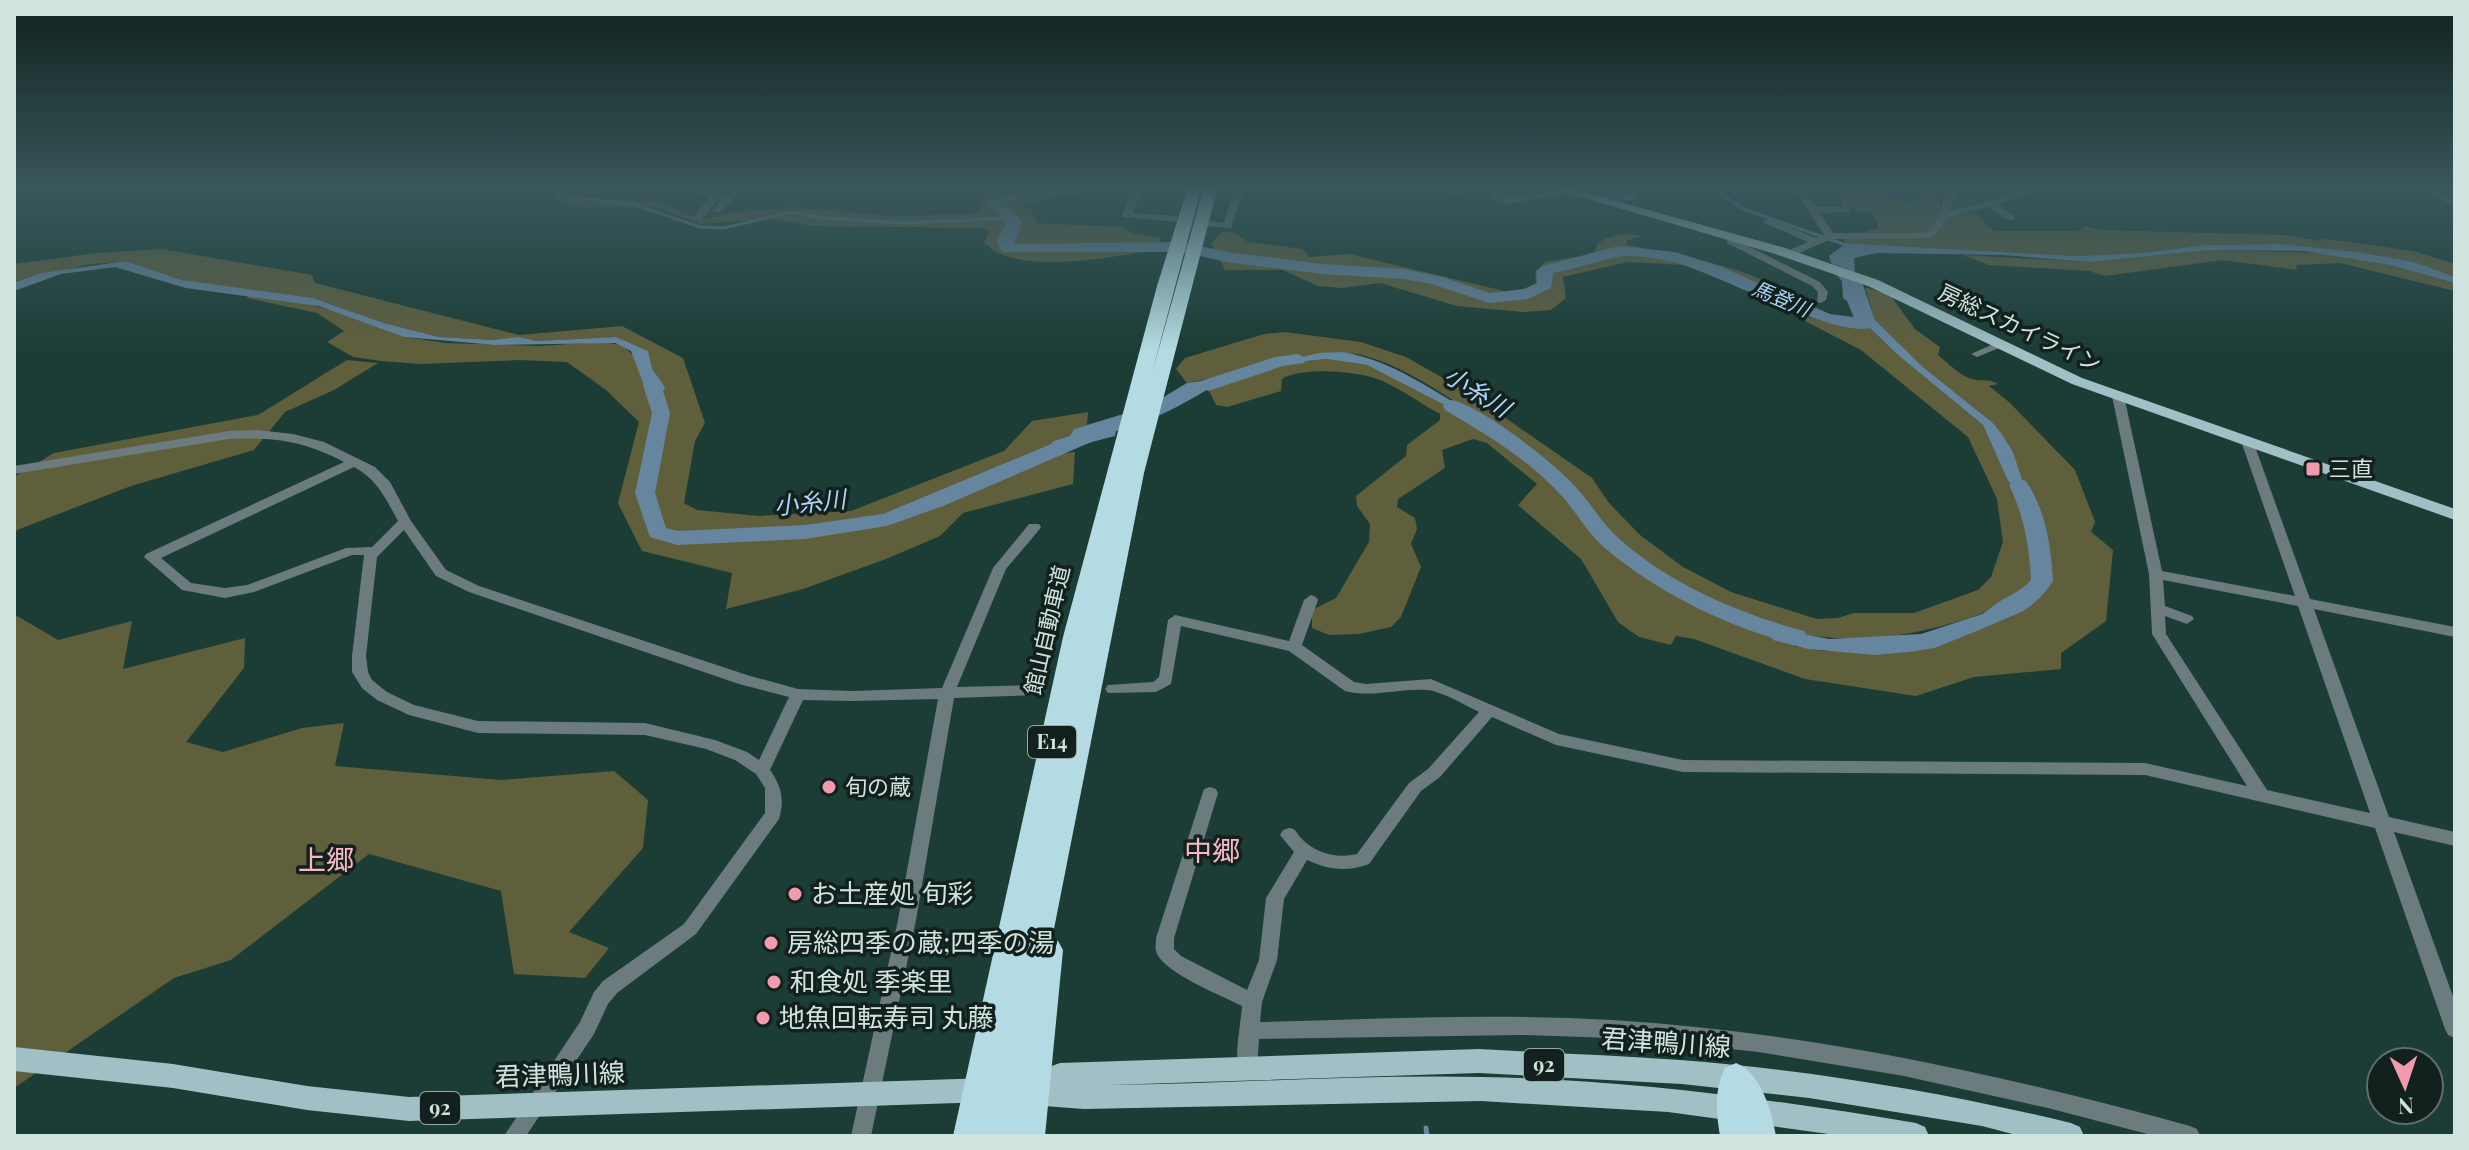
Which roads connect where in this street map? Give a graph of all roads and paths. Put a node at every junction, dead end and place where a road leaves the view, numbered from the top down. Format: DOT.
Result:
graph roads {
  1 [pos="1186,244"];
  2 [pos="1736,244"];
  3 [pos="1754,244"];
  4 [pos="1812,244"];
  5 [pos="1788,254"];
  6 [pos="1764,258"];
  7 [pos="1821,300"];
  8 [pos="2000,344"];
  9 [pos="1977,354"];
  10 [pos="2118,396"];
  11 [pos="2247,441"];
  12 [pos="355,462"];
  13 [pos="14,470"];
  14 [pos="1125,473"];
  15 [pos="2455,515"];
  16 [pos="405,522"];
  17 [pos="1034,527"];
  18 [pos="374,551"];
  19 [pos="2156,574"];
  20 [pos="1311,600"];
  21 [pos="2302,602"];
  22 [pos="2159,609"];
  23 [pos="2187,619"];
  24 [pos="2455,632"];
  25 [pos="1294,647"];
  26 [pos="1113,689"];
  27 [pos="1038,690"];
  28 [pos="947,693"];
  29 [pos="798,694"];
  30 [pos="1489,711"];
  31 [pos="762,770"];
  32 [pos="1210,793"];
  33 [pos="2262,796"];
  34 [pos="2380,822"];
  35 [pos="1289,835"];
  36 [pos="2455,839"];
  37 [pos="1303,852"];
  38 [pos="1252,1002"];
  39 [pos="1019,1012"];
  40 [pos="2455,1029"];
  41 [pos="1248,1031"];
  42 [pos="14,1059"];
  43 [pos="1247,1067"];
  44 [pos="1015,1089"];
  45 [pos="868,1096"];
  46 [pos="534,1105"];
  47 [pos="1743,1113"];
  48 [pos="514,1136"];
  49 [pos="861,1136"];
  50 [pos="969,1136"];
  51 [pos="1001,1136"];
  52 [pos="1029,1136"];
  53 [pos="1916,1136"];
  54 [pos="2071,1136"];
  55 [pos="2190,1136"];
  1 -- 14 [label="highway, 館山自動車道 / E14"];
  2 -- 6 [label="street"];
  3 -- 5 [label="main road, 房総スカイライン"];
  4 -- 5 [label="street"];
  5 -- 6 [label="street"];
  5 -- 8 [label="main road, 房総スカイライン"];
  6 -- 7 [label="street"];
  8 -- 9 [label="street"];
  8 -- 10 [label="main road, 房総スカイライン"];
  10 -- 11 [label="main road, 房総スカイライン"];
  10 -- 19 [label="street"];
  11 -- 15 [label="main road, 房総スカイライン"];
  11 -- 21 [label="street"];
  12 -- 13 [label="street"];
  12 -- 16 [label="street"];
  12 -- 18 [label="street"];
  14 -- 39 [label="highway, 館山自動車道 / E14"];
  14 -- 39 [label="highway, 館山自動車道 / E14"];
  16 -- 18 [label="street"];
  16 -- 29 [label="street"];
  17 -- 28 [label="street"];
  18 -- 31 [label="street"];
  19 -- 21 [label="street"];
  19 -- 22 [label="street"];
  20 -- 25 [label="street"];
  21 -- 24 [label="street"];
  21 -- 34 [label="street"];
  22 -- 23 [label="street"];
  22 -- 33 [label="street"];
  25 -- 26 [label="street"];
  25 -- 30 [label="street"];
  27 -- 28 [label="street"];
  28 -- 29 [label="street"];
  28 -- 45 [label="street"];
  29 -- 31 [label="street"];
  30 -- 33 [label="street"];
  30 -- 37 [label="street"];
  31 -- 46 [label="street"];
  32 -- 38 [label="street"];
  33 -- 34 [label="street"];
  34 -- 36 [label="street"];
  34 -- 40 [label="street"];
  35 -- 37 [label="street"];
  37 -- 38 [label="street"];
  38 -- 41 [label="street"];
  39 -- 50 [label="highway, 館山自動車道 / E14"];
  39 -- 51 [label="highway, 館山自動車道 / E14"];
  39 -- 52 [label="highway"];
  41 -- 43 [label="street"];
  41 -- 55 [label="street"];
  42 -- 46 [label="main road, 君津鴨川線 / 92"];
  43 -- 44 [label="main road, 君津鴨川線 / 92"];
  43 -- 47 [label="main road, 君津鴨川線 / 92"];
  44 -- 45 [label="main road, 君津鴨川線 / 92"];
  44 -- 47 [label="main road, 君津鴨川線 / 92"];
  45 -- 46 [label="main road, 君津鴨川線 / 92"];
  45 -- 49 [label="street"];
  46 -- 48 [label="street"];
  47 -- 53 [label="main road, 君津鴨川線 / 92"];
  47 -- 54 [label="main road, 君津鴨川線 / 92"];
}
